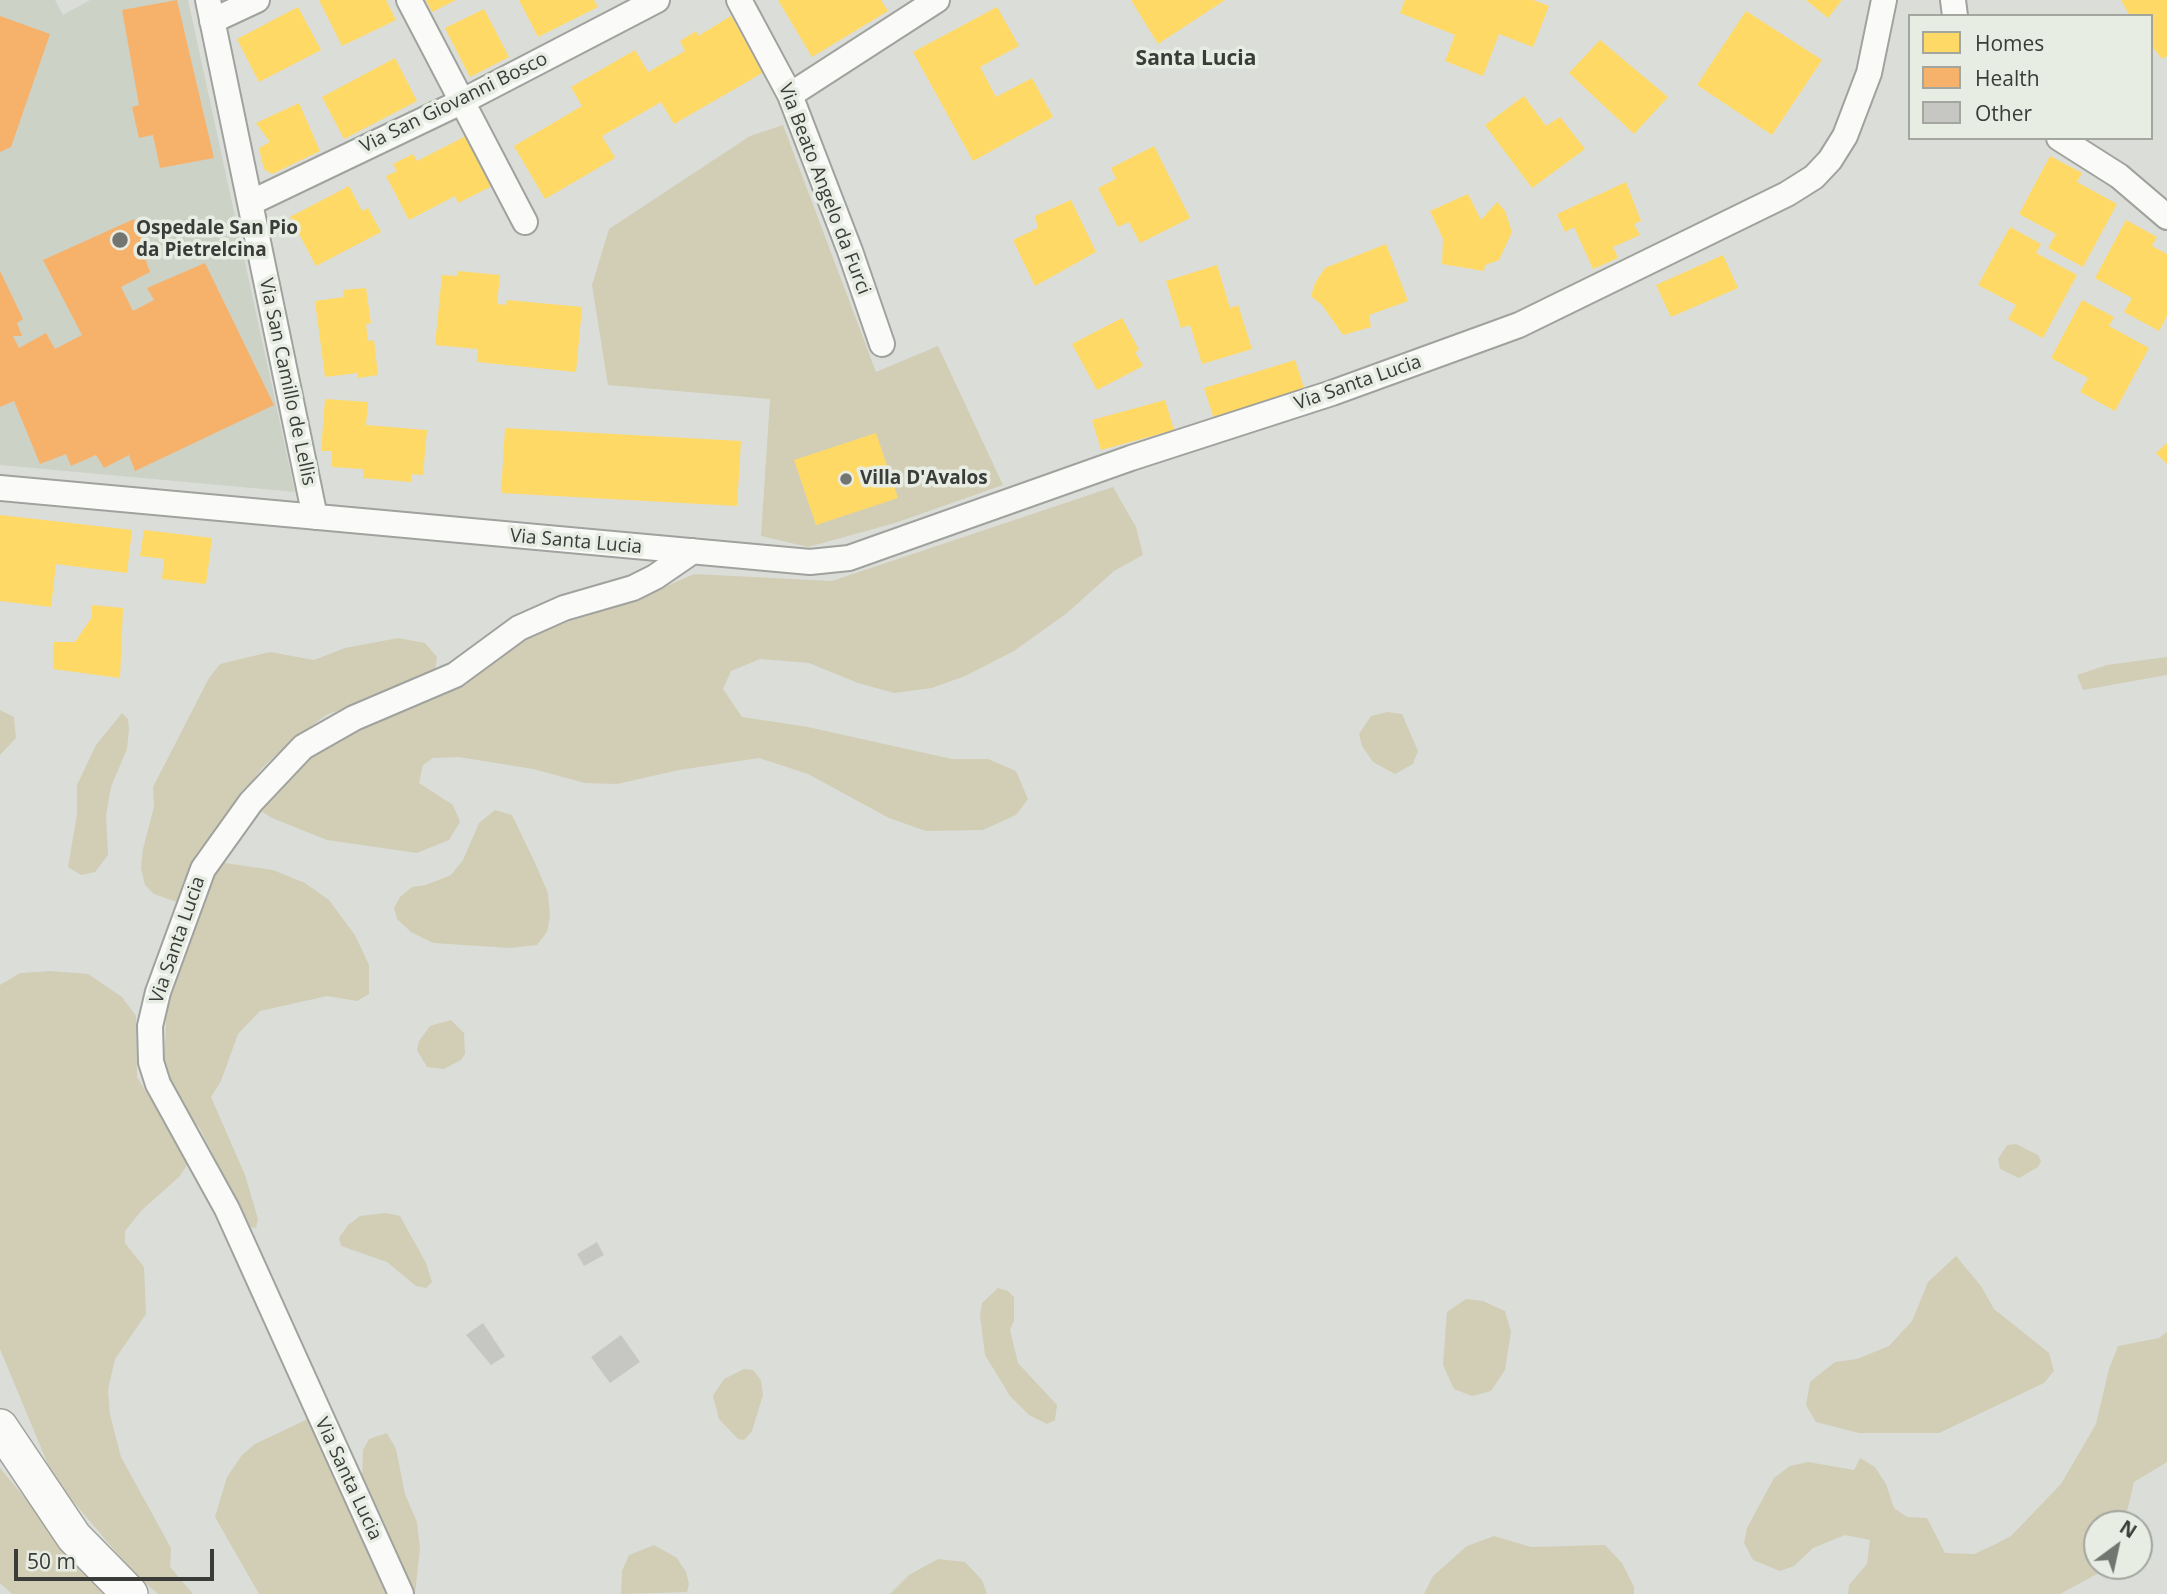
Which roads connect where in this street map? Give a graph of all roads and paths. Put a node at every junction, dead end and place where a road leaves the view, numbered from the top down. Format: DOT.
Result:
graph roads {
  1 [pos="257,0"];
  2 [pos="409,0"];
  3 [pos="657,0"];
  4 [pos="739,0"];
  5 [pos="937,0"];
  6 [pos="1884,0"];
  7 [pos="911,6"];
  8 [pos="210,11"];
  9 [pos="790,95"];
  10 [pos="461,102"];
  11 [pos="2062,140"];
  12 [pos="250,203"];
  13 [pos="2167,218"];
  14 [pos="525,222"];
  15 [pos="882,344"];
  16 [pos="0,488"];
  17 [pos="316,517"];
  18 [pos="693,551"];
  19 [pos="0,1406"];
  20 [pos="9,1440"];
  21 [pos="130,1594"];
  22 [pos="401,1594"];
  1 -- 8 [label="street"];
  2 -- 10 [label="street"];
  3 -- 10 [label="street, Via San Giovanni Bosco"];
  4 -- 9 [label="street, Via Beato Angelo da Furci"];
  5 -- 7 [label="street"];
  6 -- 18 [label="street, Via Santa Lucia"];
  7 -- 9 [label="street"];
  8 -- 12 [label="street, Via San Camillo de Lellis"];
  9 -- 15 [label="street, Via Beato Angelo da Furci"];
  10 -- 12 [label="street, Via San Giovanni Bosco"];
  10 -- 14 [label="street"];
  11 -- 13 [label="street"];
  12 -- 17 [label="street, Via San Camillo de Lellis"];
  16 -- 17 [label="street, Via Santa Lucia"];
  17 -- 18 [label="street, Via Santa Lucia"];
  18 -- 22 [label="street, Via Santa Lucia"];
  19 -- 20 [label="street"];
  20 -- 21 [label="street"];
}
